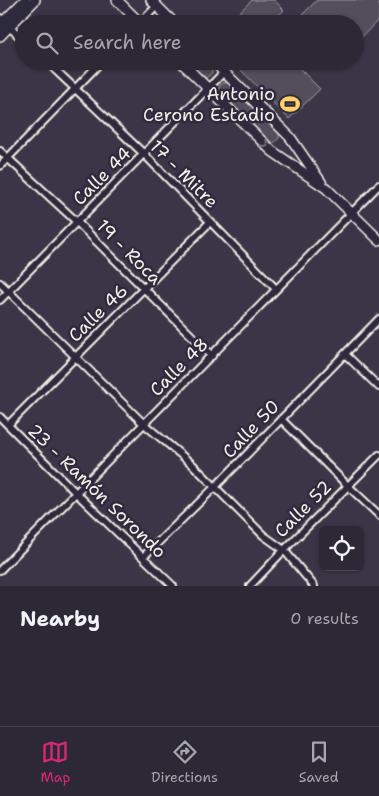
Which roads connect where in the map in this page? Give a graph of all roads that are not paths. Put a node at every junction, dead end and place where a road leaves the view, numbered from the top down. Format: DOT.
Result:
graph roads {
  1 [pos="25,0"];
  2 [pos="36,0"];
  3 [pos="117,0"];
  4 [pos="154,3"];
  5 [pos="132,15"];
  6 [pos="146,15"];
  7 [pos="166,15"];
  8 [pos="3,23"];
  9 [pos="15,33"];
  10 [pos="0,36"];
  11 [pos="55,70"];
  12 [pos="93,70"];
  13 [pos="189,70"];
  14 [pos="224,72"];
  15 [pos="207,88"];
  16 [pos="75,89"];
  17 [pos="0,151"];
  18 [pos="144,154"];
  19 [pos="7,159"];
  20 [pos="0,166"];
  21 [pos="379,185"];
  22 [pos="326,188"];
  23 [pos="352,213"];
  24 [pos="77,222"];
  25 [pos="210,222"];
  26 [pos="379,240"];
  27 [pos="0,283"];
  28 [pos="144,288"];
  29 [pos="276,289"];
  30 [pos="8,292"];
  31 [pos="0,300"];
  32 [pos="379,319"];
  33 [pos="345,354"];
  34 [pos="212,356"];
  35 [pos="75,357"];
  36 [pos="379,387"];
  37 [pos="0,417"];
  38 [pos="281,419"];
  39 [pos="144,424"];
  40 [pos="8,425"];
  41 [pos="379,455"];
  42 [pos="348,486"];
  43 [pos="216,487"];
  44 [pos="76,493"];
  45 [pos="379,515"];
  46 [pos="284,550"];
  47 [pos="143,557"];
  48 [pos="0,570"];
  49 [pos="172,586"];
  50 [pos="250,586"];
  51 [pos="314,586"];
  1 -- 8 [label="street"];
  2 -- 8 [label="street"];
  3 -- 5 [label="street"];
  4 -- 6 [label="street"];
  4 -- 7 [label="street"];
  8 -- 9 [label="street"];
  8 -- 10 [label="street"];
  11 -- 16 [label="street, 17 - Mitre"];
  12 -- 16 [label="street"];
  13 -- 15 [label="street"];
  14 -- 15 [label="street, Calle 44"];
  14 -- 22 [label="street"];
  15 -- 18 [label="street, Calle 44"];
  15 -- 22 [label="street, one-way"];
  16 -- 18 [label="street, 17 - Mitre"];
  16 -- 19 [label="street"];
  17 -- 19 [label="street, 19 - Roca"];
  18 -- 24 [label="street, Calle 44"];
  18 -- 25 [label="street, 17 - Mitre"];
  19 -- 20 [label="street"];
  19 -- 24 [label="street, 19 - Roca"];
  21 -- 23 [label="street, Calle 48"];
  22 -- 23 [label="street"];
  23 -- 26 [label="street"];
  23 -- 29 [label="street, Calle 48"];
  24 -- 28 [label="street, 19 - Roca"];
  24 -- 30 [label="street, Calle 44"];
  25 -- 28 [label="street, Calle 46"];
  25 -- 29 [label="street, 17 - Mitre"];
  27 -- 30 [label="street"];
  28 -- 34 [label="street, 19 - Roca"];
  28 -- 35 [label="street, Calle 46"];
  29 -- 34 [label="street, Calle 48"];
  30 -- 31 [label="street, Calle 44"];
  30 -- 35 [label="street"];
  32 -- 33 [label="street, Calle 50"];
  33 -- 36 [label="street"];
  33 -- 38 [label="street, Calle 50"];
  34 -- 39 [label="street, Calle 48"];
  35 -- 39 [label="street"];
  35 -- 40 [label="street, Calle 46"];
  37 -- 40 [label="street, 23 - Ramón Sorondo"];
  38 -- 42 [label="street"];
  38 -- 43 [label="street, Calle 50"];
  39 -- 43 [label="street"];
  39 -- 44 [label="street, Calle 48"];
  40 -- 44 [label="street, 23 - Ramón Sorondo"];
  41 -- 42 [label="street, Calle 52"];
  42 -- 45 [label="street"];
  42 -- 46 [label="street, Calle 52"];
  43 -- 46 [label="street"];
  43 -- 47 [label="street, Calle 50"];
  44 -- 47 [label="street, 23 - Ramón Sorondo"];
  44 -- 48 [label="street, Calle 48"];
  46 -- 50 [label="street, Calle 52"];
  46 -- 51 [label="street"];
  47 -- 49 [label="street, 23 - Ramón Sorondo"];
}
